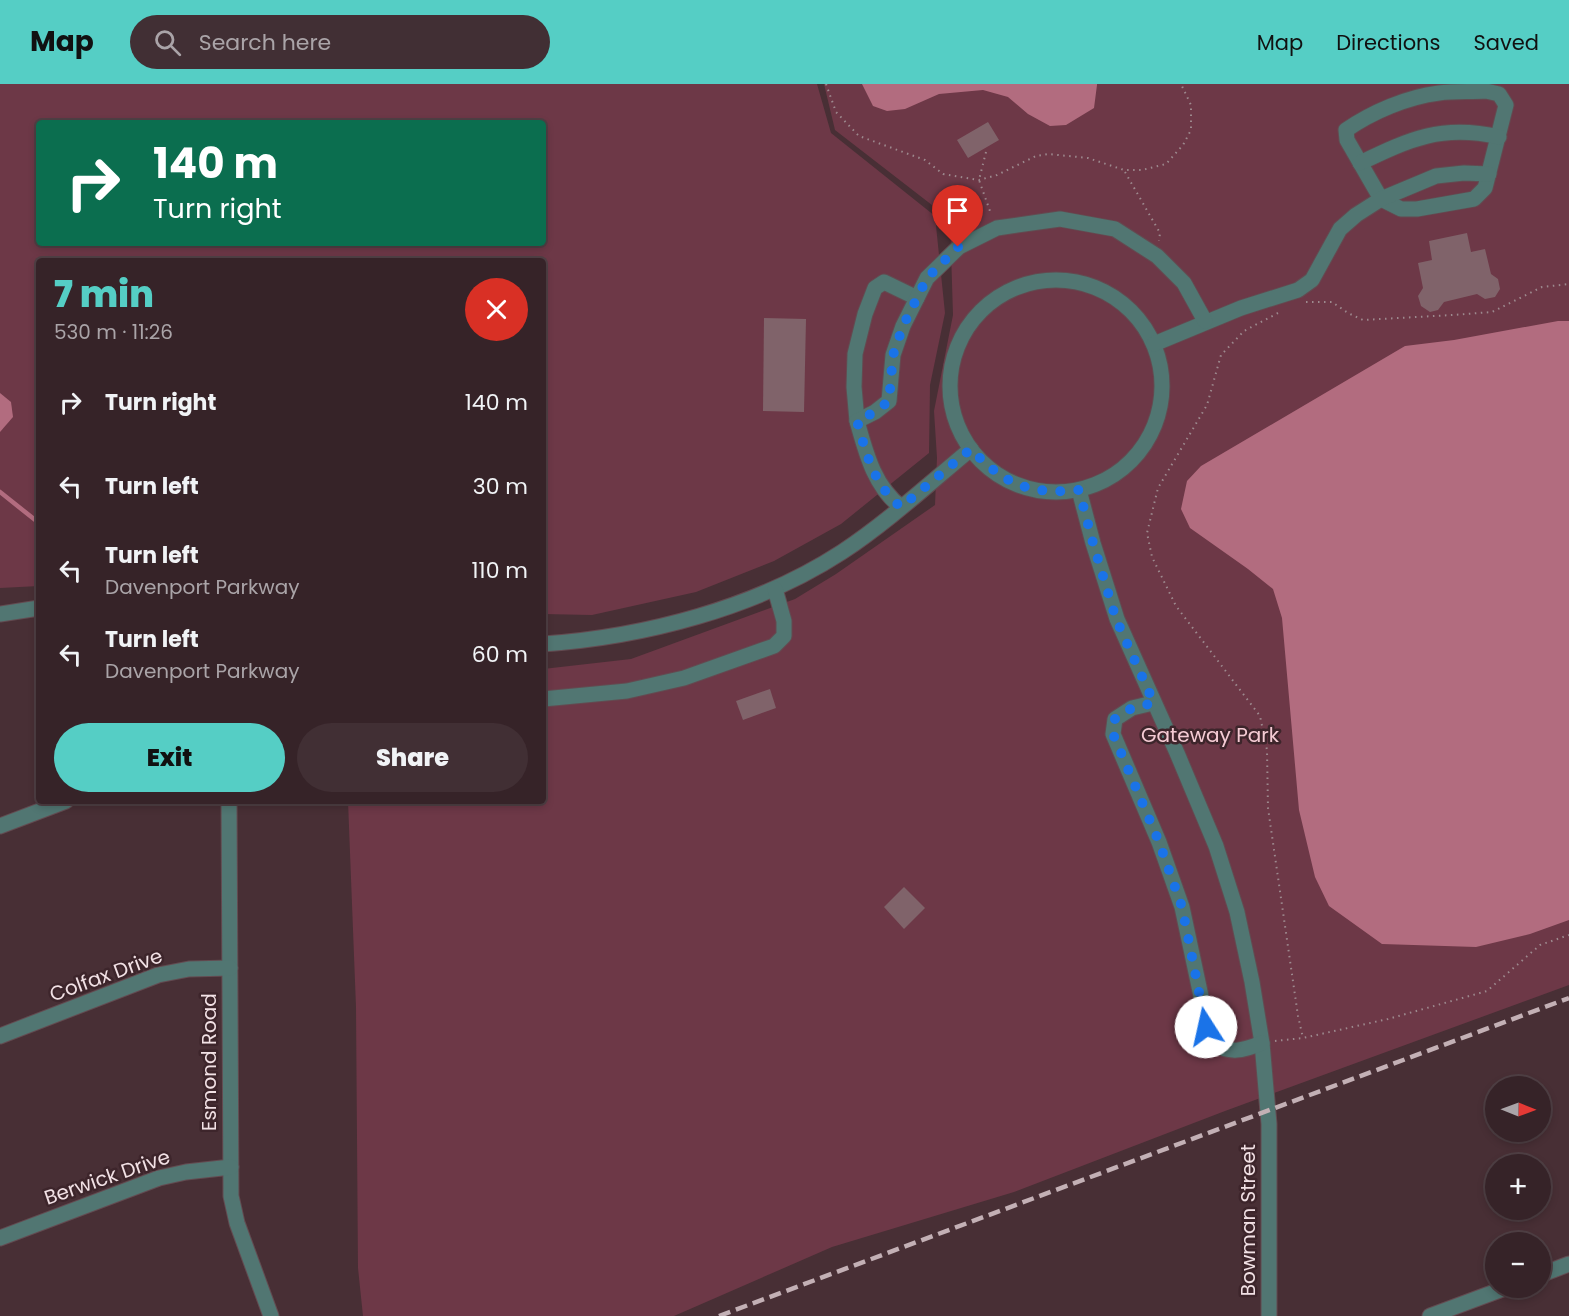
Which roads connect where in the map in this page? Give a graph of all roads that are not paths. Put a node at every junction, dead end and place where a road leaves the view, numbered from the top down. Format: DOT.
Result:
graph roads {
  1 [pos="1498,137"];
  2 [pos="1360,163"];
  3 [pos="1489,174"];
  4 [pos="1381,199"];
  5 [pos="917,298"];
  6 [pos="1205,321"];
  7 [pos="1154,344"];
  8 [pos="857,421"];
  9 [pos="971,449"];
  10 [pos="1079,490"];
  11 [pos="901,507"];
  12 [pos="775,589"];
  13 [pos="36,608"];
  14 [pos="0,614"];
  15 [pos="546,644"];
  16 [pos="546,699"];
  17 [pos="1154,703"];
  18 [pos="58,804"];
  19 [pos="229,804"];
  20 [pos="0,826"];
  21 [pos="230,968"];
  22 [pos="0,1036"];
  23 [pos="1262,1043"];
  24 [pos="231,1167"];
  25 [pos="0,1238"];
  26 [pos="1569,1264"];
  27 [pos="1551,1271"];
  28 [pos="1485,1296"];
  29 [pos="271,1316"];
  30 [pos="1269,1316"];
  31 [pos="1430,1316"];
  1 -- 2 [label="street"];
  1 -- 2 [label="street"];
  1 -- 3 [label="street"];
  2 -- 4 [label="street"];
  3 -- 4 [label="street"];
  3 -- 4 [label="street"];
  4 -- 6 [label="street"];
  5 -- 6 [label="street"];
  5 -- 8 [label="street"];
  5 -- 8 [label="street"];
  6 -- 7 [label="street"];
  7 -- 9 [label="street"];
  7 -- 10 [label="street"];
  8 -- 11 [label="street"];
  9 -- 10 [label="street"];
  9 -- 11 [label="street"];
  10 -- 17 [label="street, Bowman Street"];
  11 -- 12 [label="street"];
  12 -- 15 [label="street"];
  12 -- 16 [label="street"];
  13 -- 14 [label="street"];
  17 -- 23 [label="street, Bowman Street"];
  17 -- 23 [label="street"];
  18 -- 20 [label="street"];
  19 -- 21 [label="street, Esmond Road"];
  21 -- 22 [label="street, Colfax Drive"];
  21 -- 24 [label="street, Esmond Road"];
  23 -- 30 [label="street, Bowman Street"];
  24 -- 25 [label="street, Berwick Drive"];
  24 -- 29 [label="street, Esmond Road"];
  26 -- 27 [label="street"];
  28 -- 31 [label="street"];
}
